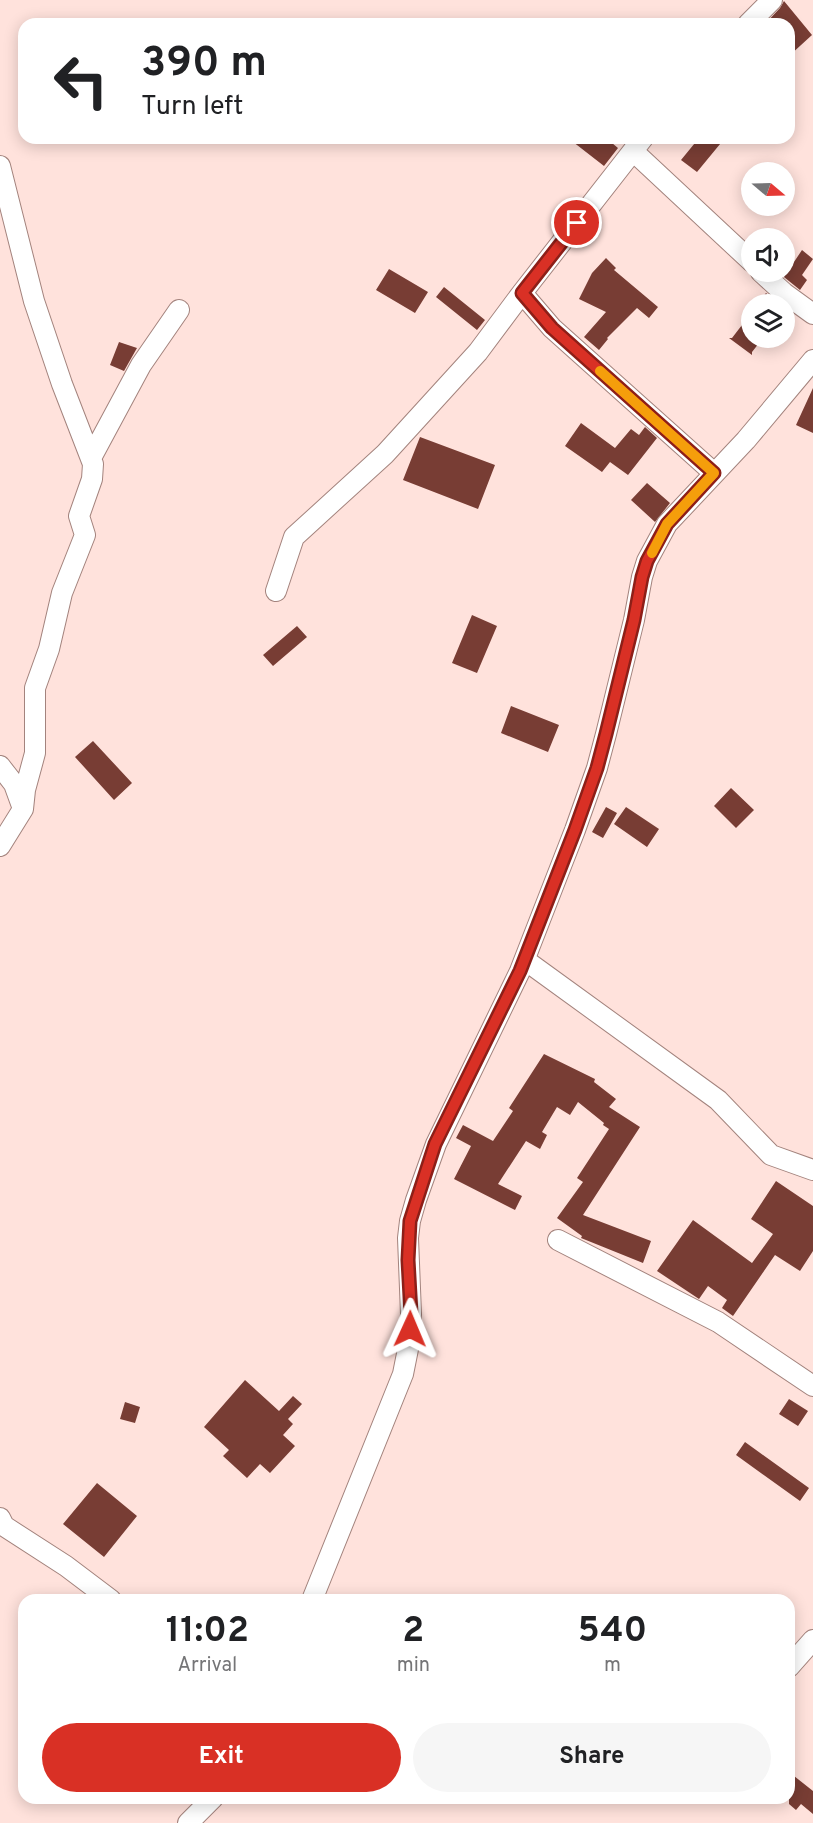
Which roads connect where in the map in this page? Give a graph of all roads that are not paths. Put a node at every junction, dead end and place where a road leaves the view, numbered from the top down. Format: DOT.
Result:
graph roads {
  1 [pos="772,0"];
  2 [pos="754,18"];
  3 [pos="638,145"];
  4 [pos="0,166"];
  5 [pos="741,251"];
  6 [pos="772,282"];
  7 [pos="522,293"];
  8 [pos="179,310"];
  9 [pos="813,314"];
  10 [pos="813,360"];
  11 [pos="91,458"];
  12 [pos="714,473"];
  13 [pos="276,591"];
  14 [pos="0,766"];
  15 [pos="23,809"];
  16 [pos="0,846"];
  17 [pos="525,960"];
  18 [pos="813,1170"];
  19 [pos="558,1240"];
  20 [pos="813,1386"];
  21 [pos="1,1526"];
  22 [pos="103,1594"];
  23 [pos="314,1594"];
  24 [pos="813,1640"];
  25 [pos="795,1660"];
  26 [pos="207,1804"];
  27 [pos="188,1823"];
  1 -- 2 [label="street"];
  3 -- 5 [label="street"];
  3 -- 7 [label="street"];
  4 -- 11 [label="street"];
  6 -- 9 [label="street"];
  7 -- 12 [label="street"];
  7 -- 13 [label="street"];
  8 -- 11 [label="street"];
  10 -- 12 [label="street"];
  11 -- 15 [label="street"];
  12 -- 17 [label="street"];
  14 -- 15 [label="street"];
  15 -- 16 [label="street"];
  17 -- 18 [label="street"];
  17 -- 23 [label="street"];
  19 -- 20 [label="street"];
  21 -- 22 [label="street"];
  24 -- 25 [label="street"];
  26 -- 27 [label="street"];
}
